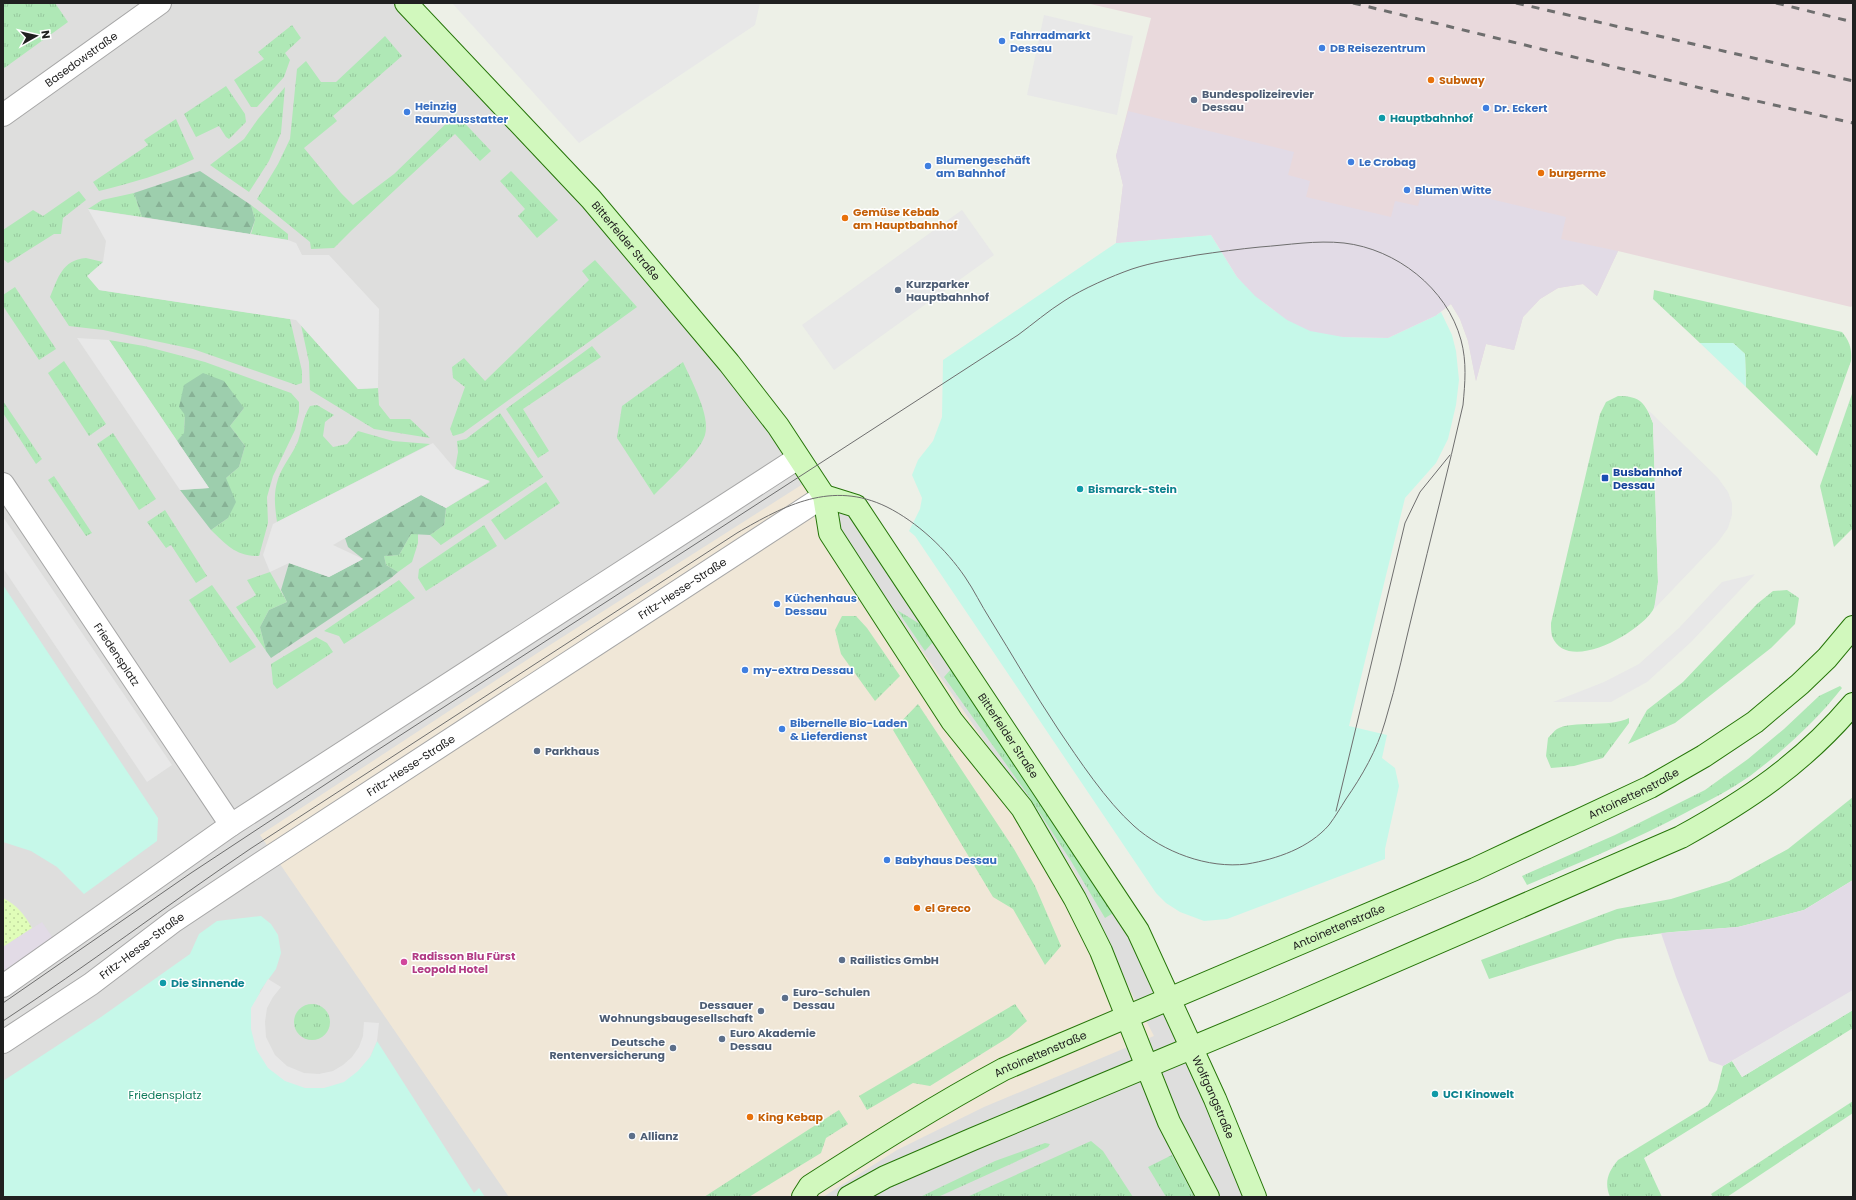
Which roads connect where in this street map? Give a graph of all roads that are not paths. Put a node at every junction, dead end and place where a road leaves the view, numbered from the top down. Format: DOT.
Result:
graph roads {
  1 [pos="160,3"];
  2 [pos="406,3"];
  3 [pos="3,115"];
  4 [pos="798,458"];
  5 [pos="3,484"];
  6 [pos="824,496"];
  7 [pos="1853,627"];
  8 [pos="1853,704"];
  9 [pos="231,825"];
  10 [pos="3,986"];
  11 [pos="1170,998"];
  12 [pos="1128,1016"];
  13 [pos="3,1042"];
  14 [pos="1191,1047"];
  15 [pos="1147,1065"];
  16 [pos="803,1197"];
  17 [pos="849,1197"];
  18 [pos="1208,1197"];
  19 [pos="1255,1197"];
  1 -- 3 [label="street, Basedowstraße"];
  2 -- 4 [label="main road, Bitterfelder Straße"];
  4 -- 6 [label="main road, Bitterfelder Straße"];
  4 -- 9 [label="street"];
  5 -- 9 [label="street, Friedensplatz"];
  6 -- 11 [label="main road, Bitterfelder Straße"];
  6 -- 12 [label="main road, Bitterfelder Straße"];
  6 -- 13 [label="street, Fritz-Hesse-Straße"];
  7 -- 11 [label="main road, Antoinettenstraße"];
  8 -- 14 [label="main road"];
  9 -- 10 [label="street"];
  11 -- 12 [label="main road, Antoinettenstraße"];
  11 -- 14 [label="main road, Wolfgangstraße"];
  12 -- 15 [label="main road"];
  12 -- 16 [label="main road, Antoinettenstraße"];
  14 -- 15 [label="main road"];
  14 -- 19 [label="main road, Wolfgangstraße"];
  15 -- 17 [label="main road"];
  15 -- 18 [label="main road"];
}
